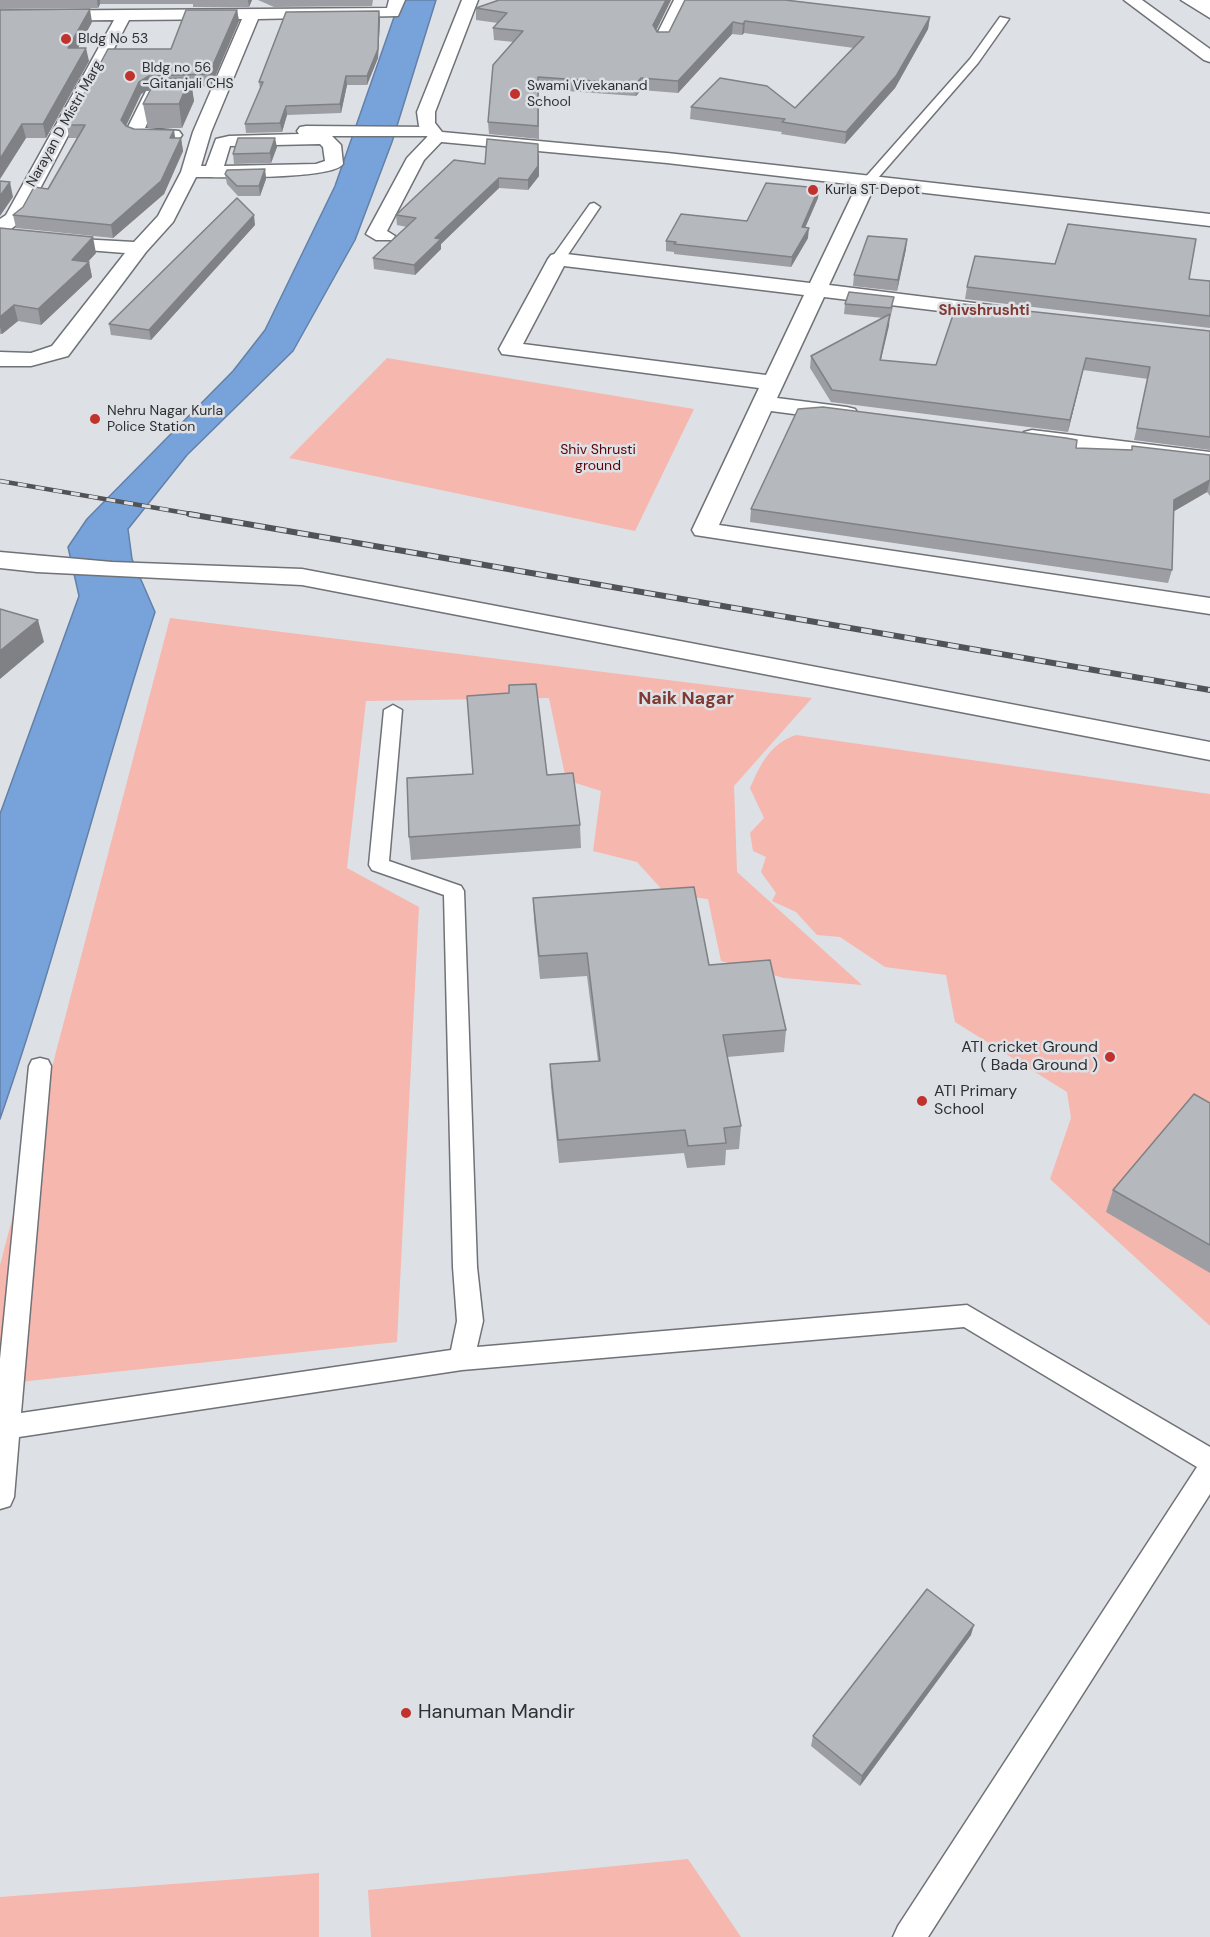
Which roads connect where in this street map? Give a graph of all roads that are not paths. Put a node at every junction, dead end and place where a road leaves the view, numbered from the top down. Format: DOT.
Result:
graph roads {
  1 [pos="397,0"];
  2 [pos="470,0"];
  3 [pos="682,0"];
  4 [pos="1132,0"];
  5 [pos="1189,0"];
  6 [pos="1204,0"];
  7 [pos="1210,4"];
  8 [pos="1210,13"];
  9 [pos="124,15"];
  10 [pos="252,15"];
  11 [pos="0,16"];
  12 [pos="1004,19"];
  13 [pos="1210,26"];
  14 [pos="1172,30"];
  15 [pos="663,38"];
  16 [pos="1210,57"];
  17 [pos="209,93"];
  18 [pos="428,132"];
  19 [pos="196,134"];
  20 [pos="284,135"];
  21 [pos="317,135"];
  22 [pos="190,172"];
  23 [pos="213,172"];
  24 [pos="864,186"];
  25 [pos="594,207"];
  26 [pos="1210,220"];
  27 [pos="0,228"];
  28 [pos="1210,228"];
  29 [pos="0,235"];
  30 [pos="385,236"];
  31 [pos="139,248"];
  32 [pos="558,259"];
  33 [pos="814,291"];
  34 [pos="1028,315"];
  35 [pos="0,359"];
  36 [pos="767,393"];
  37 [pos="868,417"];
  38 [pos="1010,434"];
  39 [pos="1210,459"];
  40 [pos="0,560"];
  41 [pos="1210,606"];
  42 [pos="393,710"];
  43 [pos="1210,751"];
  44 [pos="40,1066"];
  45 [pos="462,1359"];
  46 [pos="6,1427"];
  47 [pos="1210,1461"];
  48 [pos="1210,1471"];
  49 [pos="0,1497"];
  50 [pos="909,1937"];
  1 -- 10 [label="street"];
  2 -- 18 [label="street"];
  3 -- 15 [label="street"];
  4 -- 14 [label="street"];
  5 -- 8 [label="street"];
  6 -- 7 [label="street"];
  9 -- 10 [label="street"];
  9 -- 11 [label="street"];
  9 -- 27 [label="street, Narayan D Mistri Marg"];
  10 -- 17 [label="street"];
  12 -- 24 [label="lane"];
  13 -- 14 [label="street"];
  14 -- 16 [label="street"];
  17 -- 19 [label="street"];
  17 -- 19 [label="street"];
  18 -- 21 [label="street"];
  18 -- 24 [label="street"];
  18 -- 30 [label="street"];
  19 -- 20 [label="street"];
  19 -- 22 [label="street"];
  20 -- 21 [label="street"];
  20 -- 23 [label="street"];
  21 -- 23 [label="street"];
  22 -- 23 [label="street"];
  22 -- 31 [label="street"];
  24 -- 26 [label="street"];
  24 -- 28 [label="street"];
  24 -- 33 [label="street"];
  25 -- 32 [label="lane"];
  29 -- 31 [label="street"];
  31 -- 35 [label="street"];
  32 -- 33 [label="street"];
  32 -- 36 [label="street"];
  33 -- 34 [label="street"];
  33 -- 36 [label="street"];
  36 -- 37 [label="street"];
  36 -- 41 [label="street"];
  38 -- 39 [label="street"];
  40 -- 43 [label="street"];
  42 -- 45 [label="lane"];
  44 -- 46 [label="lane"];
  45 -- 46 [label="lane"];
  45 -- 47 [label="lane"];
  46 -- 49 [label="lane"];
  48 -- 50 [label="lane"];
}
